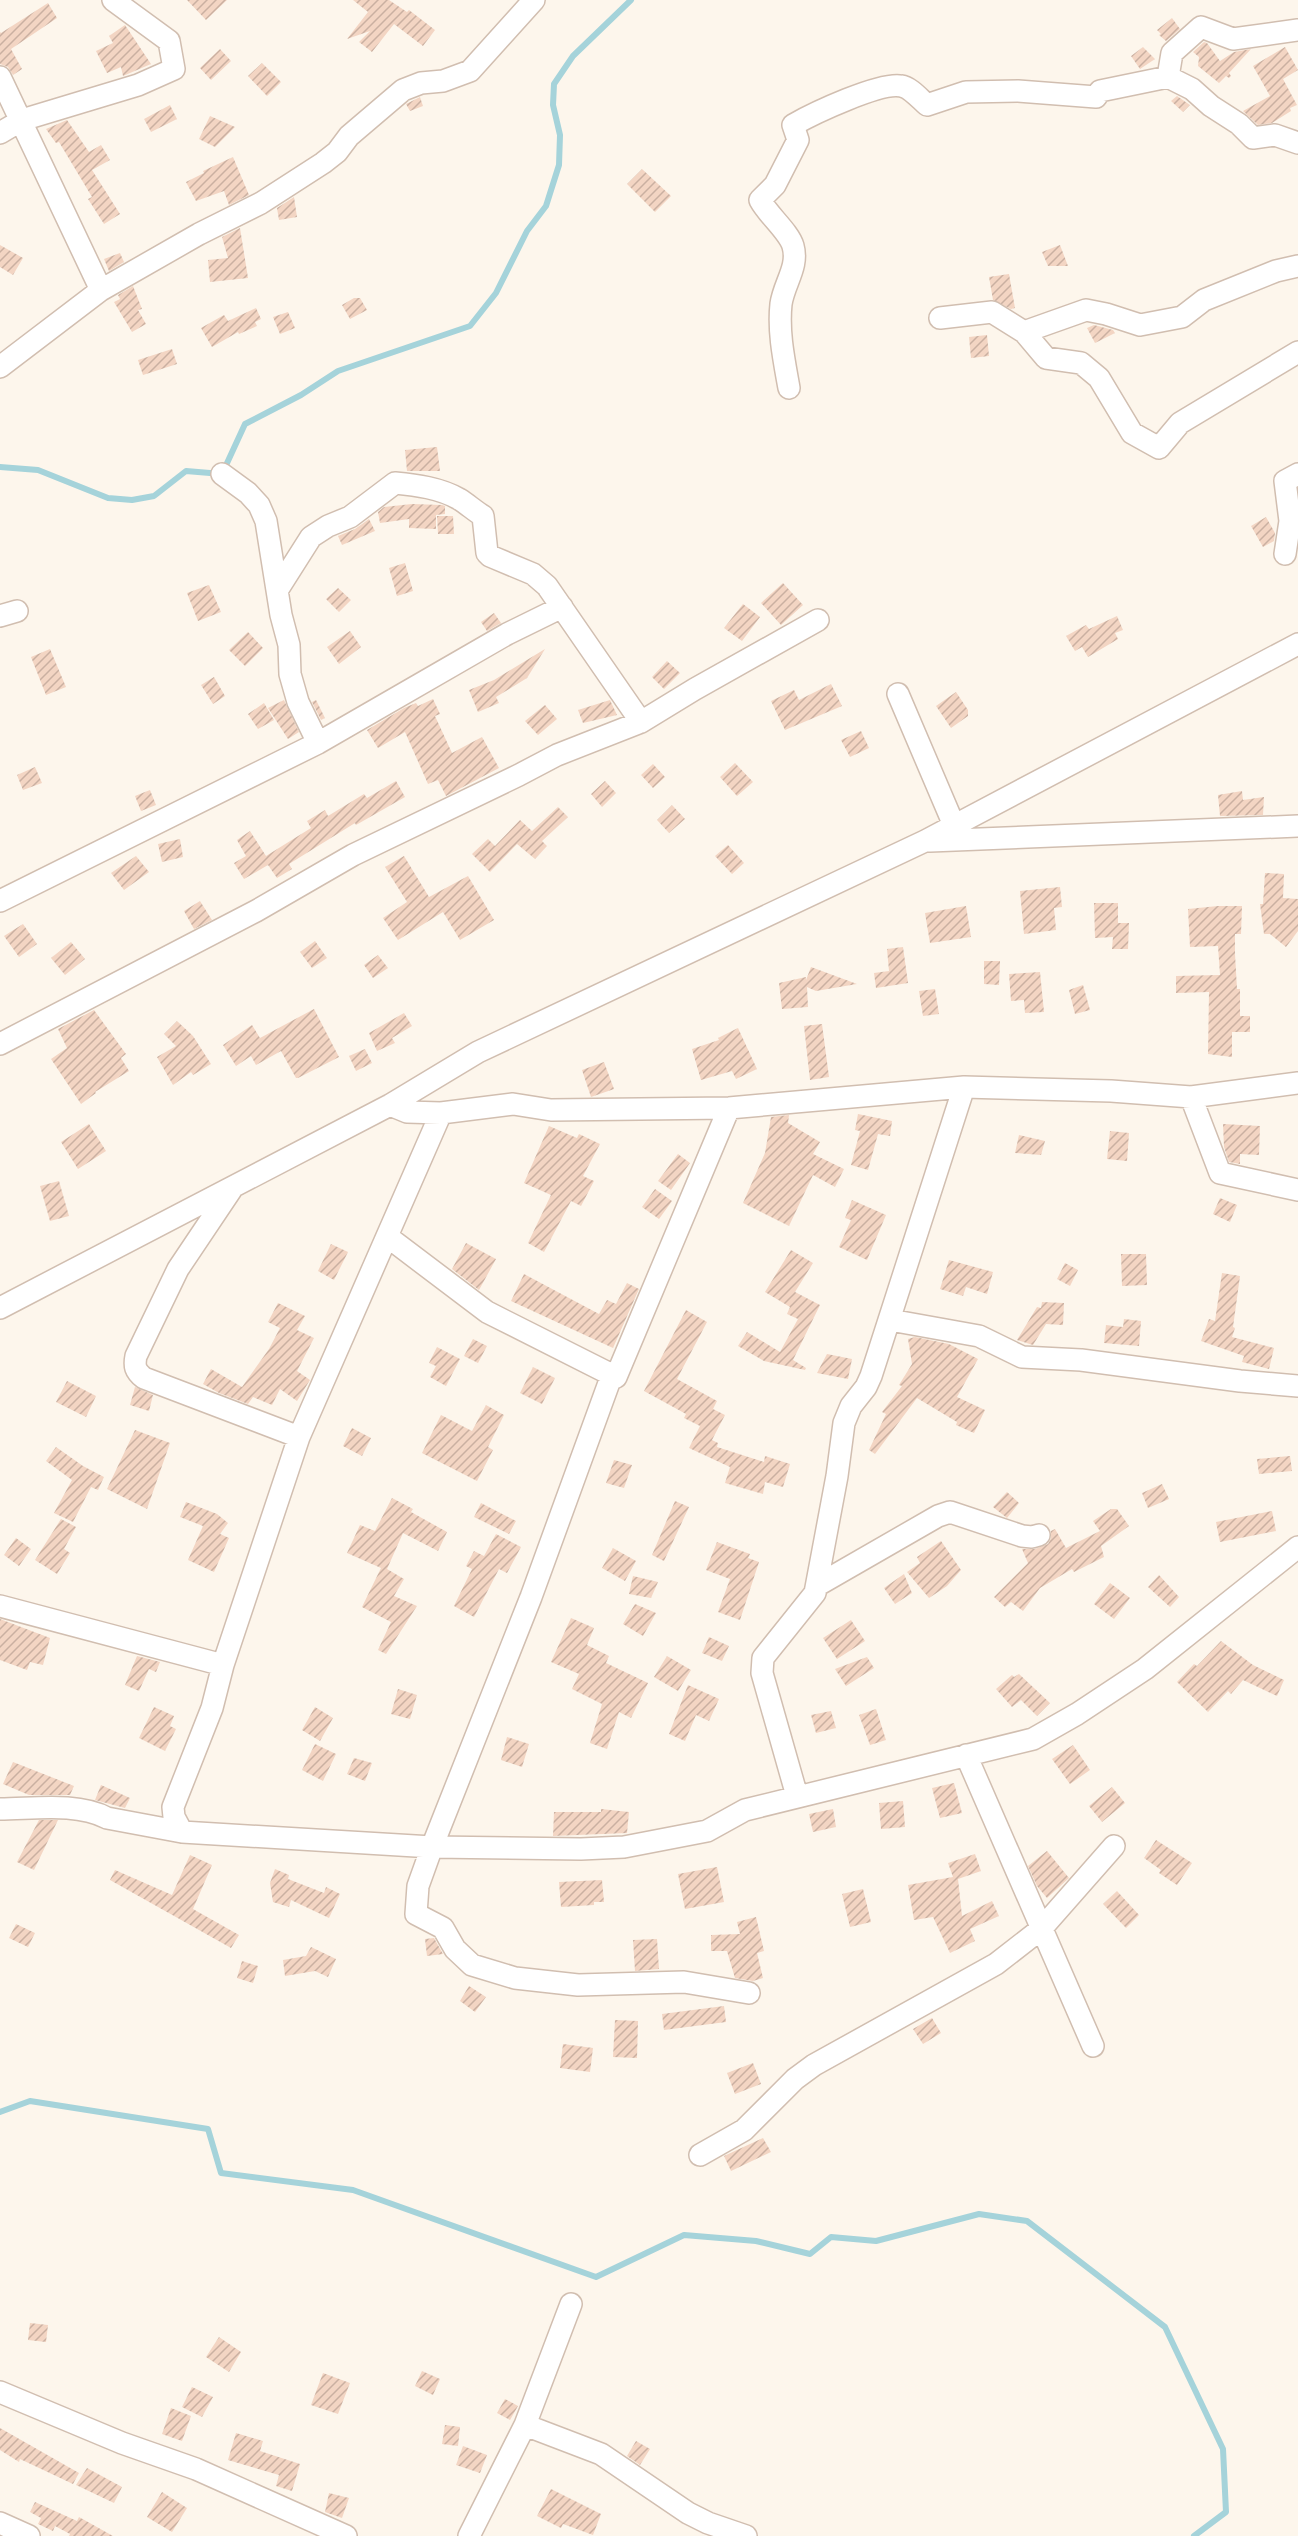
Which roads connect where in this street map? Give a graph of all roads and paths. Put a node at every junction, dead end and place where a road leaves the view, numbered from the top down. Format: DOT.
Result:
graph roads {
  1 [pos="113,0"];
  2 [pos="534,0"];
  3 [pos="1298,30"];
  4 [pos="0,77"];
  5 [pos="1168,77"];
  6 [pos="22,120"];
  7 [pos="0,133"];
  8 [pos="1298,142"];
  9 [pos="1298,266"];
  10 [pos="101,290"];
  11 [pos="940,318"];
  12 [pos="1024,332"];
  13 [pos="1298,352"];
  14 [pos="0,367"];
  15 [pos="789,388"];
  16 [pos="222,474"];
  17 [pos="1298,474"];
  18 [pos="1285,554"];
  19 [pos="278,589"];
  20 [pos="562,607"];
  21 [pos="818,620"];
  22 [pos="1298,644"];
  23 [pos="898,694"];
  24 [pos="641,722"];
  25 [pos="318,743"];
  26 [pos="1298,826"];
  27 [pos="957,833"];
  28 [pos="0,901"];
  29 [pos="0,1044"];
  30 [pos="1298,1083"];
  31 [pos="964,1087"];
  32 [pos="1191,1097"];
  33 [pos="390,1105"];
  34 [pos="729,1108"];
  35 [pos="441,1113"];
  36 [pos="233,1187"];
  37 [pos="1298,1190"];
  38 [pos="388,1237"];
  39 [pos="0,1308"];
  40 [pos="890,1320"];
  41 [pos="616,1377"];
  42 [pos="1298,1386"];
  43 [pos="299,1437"];
  44 [pos="1039,1535"];
  45 [pos="1298,1547"];
  46 [pos="818,1585"];
  47 [pos="0,1606"];
  48 [pos="223,1665"];
  49 [pos="966,1755"];
  50 [pos="797,1796"];
  51 [pos="0,1809"];
  52 [pos="182,1832"];
  53 [pos="432,1846"];
  54 [pos="1114,1846"];
  55 [pos="1041,1929"];
  56 [pos="749,1993"];
  57 [pos="1093,2046"];
  58 [pos="700,2156"];
  59 [pos="571,2304"];
  60 [pos="0,2392"];
  61 [pos="525,2425"];
  62 [pos="0,2523"];
  63 [pos="29,2536"];
  64 [pos="346,2536"];
  65 [pos="469,2536"];
  66 [pos="746,2536"];
  1 -- 6 [label="street"];
  2 -- 10 [label="street"];
  3 -- 5 [label="street"];
  4 -- 6 [label="street"];
  5 -- 8 [label="street"];
  5 -- 15 [label="street"];
  6 -- 7 [label="street"];
  6 -- 10 [label="street"];
  9 -- 12 [label="street"];
  10 -- 14 [label="street"];
  11 -- 12 [label="street"];
  12 -- 13 [label="street"];
  16 -- 19 [label="street"];
  17 -- 18 [label="street"];
  19 -- 20 [label="street"];
  19 -- 25 [label="street"];
  20 -- 24 [label="street"];
  20 -- 25 [label="street"];
  21 -- 24 [label="street"];
  22 -- 27 [label="street"];
  23 -- 27 [label="street"];
  24 -- 29 [label="street"];
  25 -- 28 [label="street"];
  26 -- 27 [label="street"];
  27 -- 33 [label="street"];
  30 -- 32 [label="street"];
  31 -- 32 [label="street"];
  31 -- 34 [label="street"];
  31 -- 40 [label="street"];
  32 -- 37 [label="street"];
  33 -- 35 [label="street"];
  33 -- 36 [label="street"];
  34 -- 35 [label="street"];
  34 -- 41 [label="street"];
  35 -- 38 [label="street"];
  36 -- 39 [label="street"];
  36 -- 43 [label="street"];
  38 -- 41 [label="street"];
  38 -- 43 [label="street"];
  40 -- 42 [label="street"];
  40 -- 46 [label="street"];
  41 -- 53 [label="street"];
  43 -- 48 [label="street"];
  44 -- 46 [label="street"];
  45 -- 49 [label="street"];
  46 -- 50 [label="street"];
  47 -- 48 [label="street"];
  48 -- 52 [label="street"];
  49 -- 50 [label="street"];
  49 -- 55 [label="street"];
  50 -- 53 [label="street"];
  51 -- 52 [label="street"];
  52 -- 53 [label="street"];
  53 -- 56 [label="street"];
  54 -- 55 [label="street"];
  55 -- 57 [label="street"];
  55 -- 58 [label="street"];
  59 -- 61 [label="street"];
  60 -- 64 [label="street"];
  61 -- 65 [label="street"];
  61 -- 66 [label="street"];
  62 -- 63 [label="street"];
}
